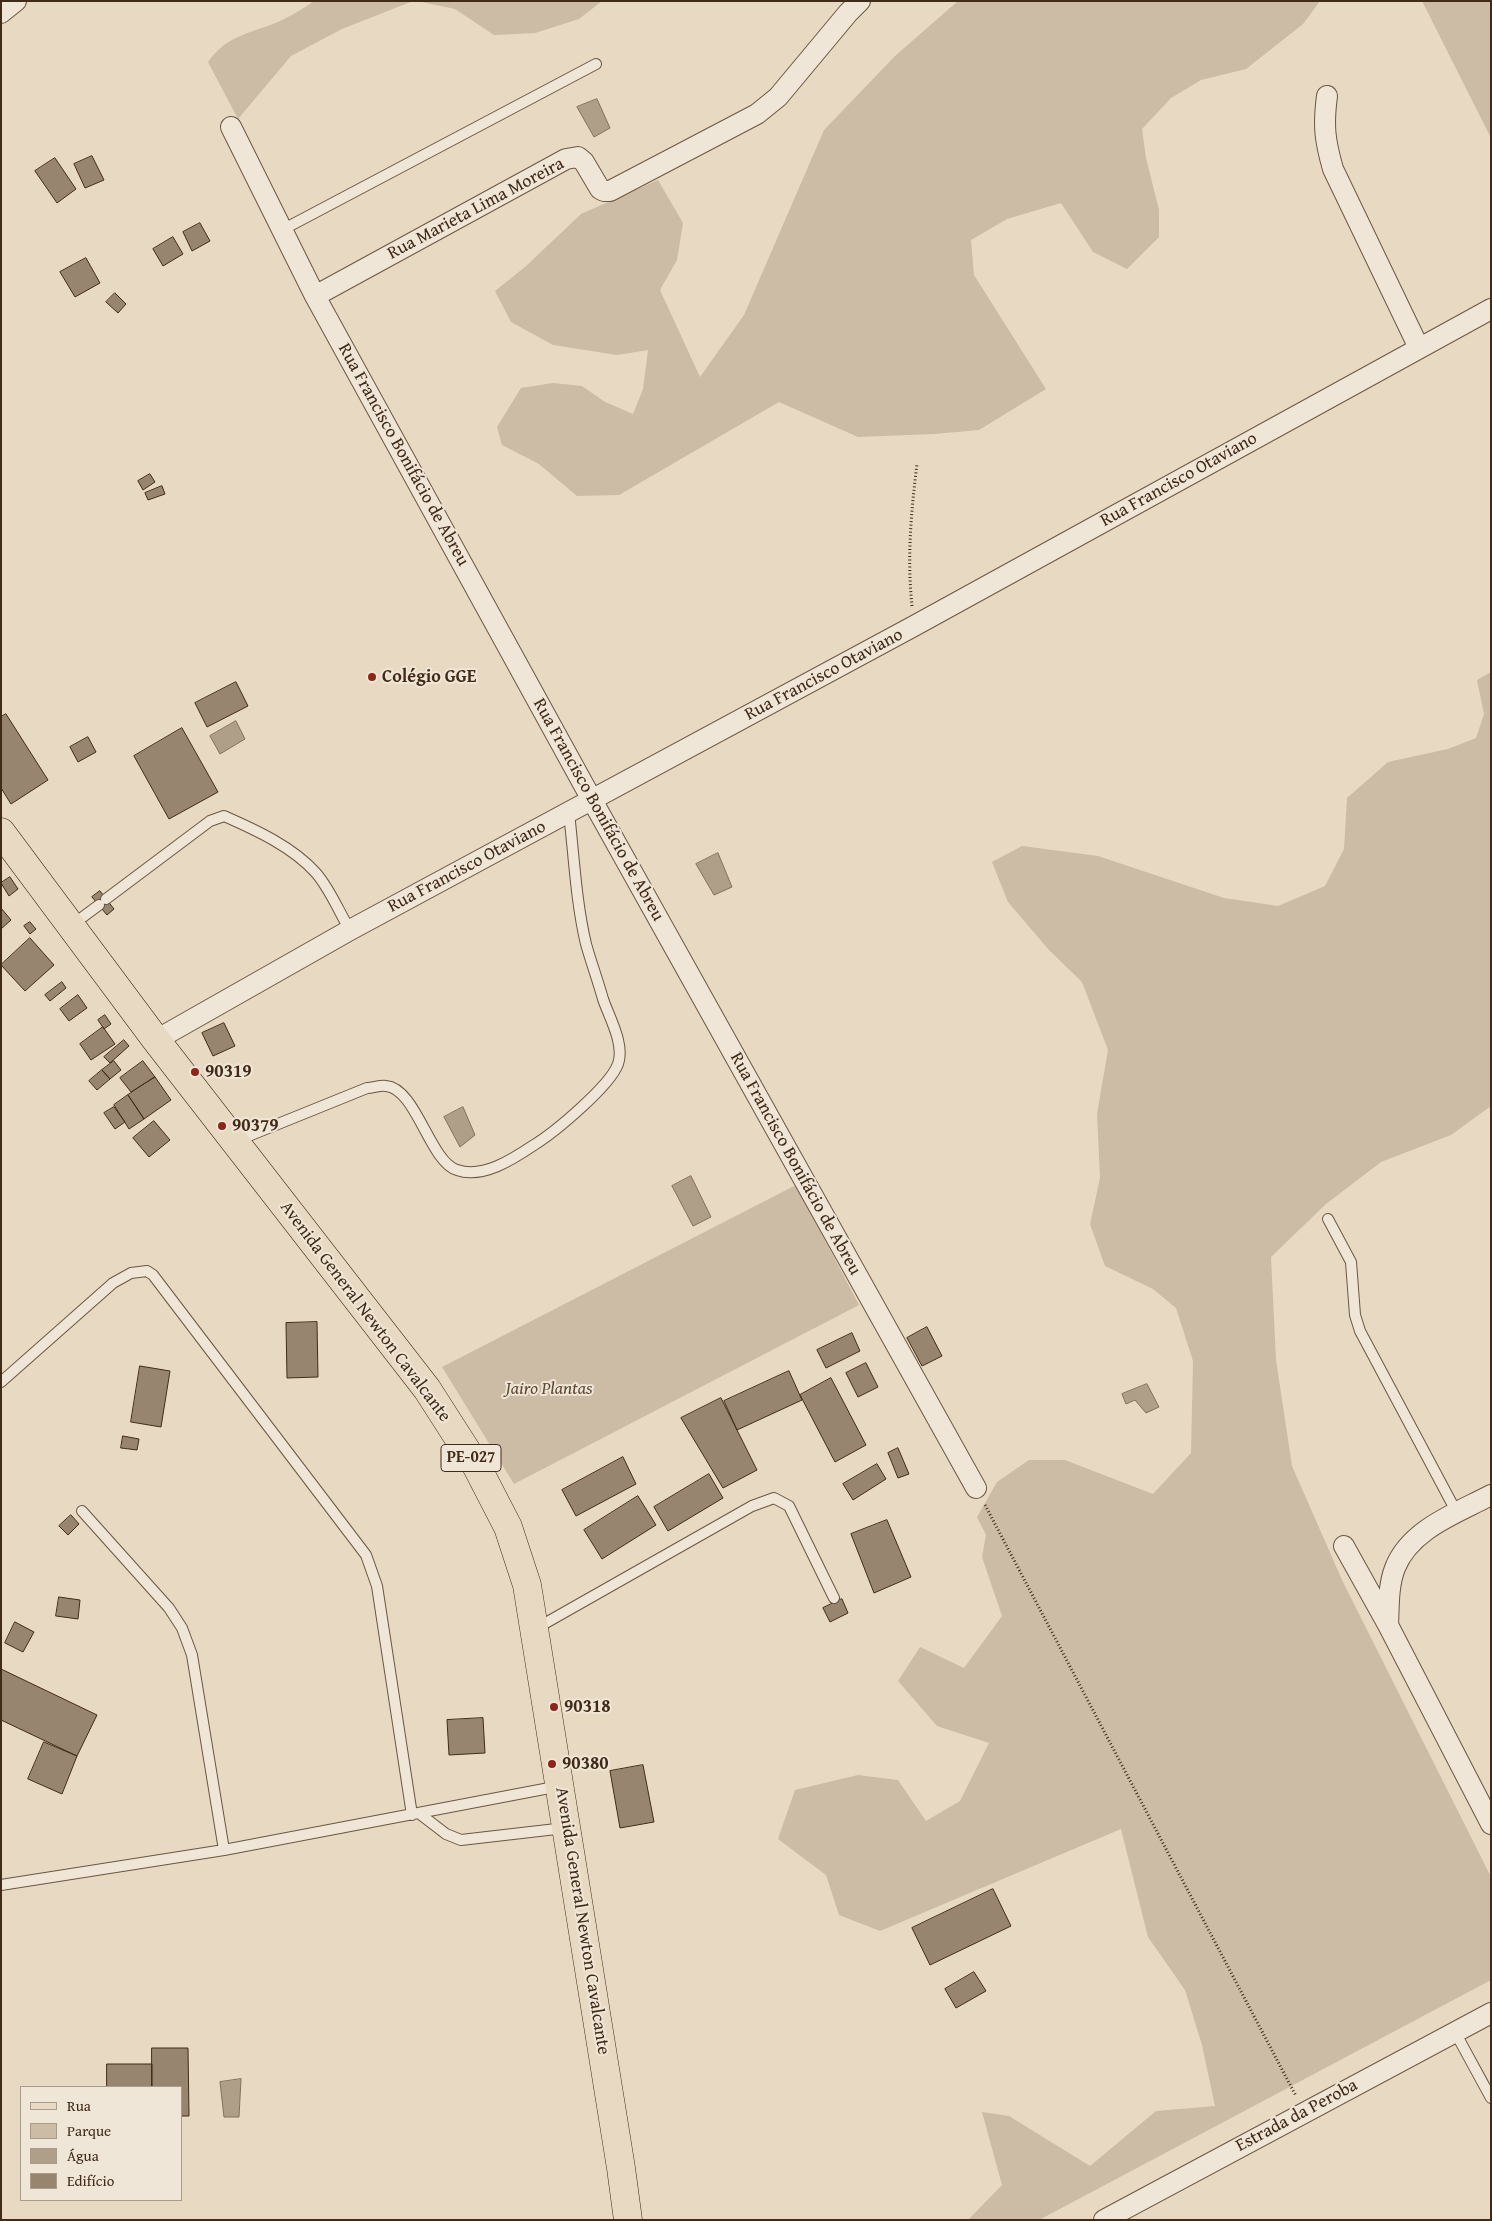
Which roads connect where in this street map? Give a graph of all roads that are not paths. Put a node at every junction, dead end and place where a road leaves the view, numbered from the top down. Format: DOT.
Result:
graph roads {
  1 [pos="16,1"];
  2 [pos="860,1"];
  3 [pos="1,13"];
  4 [pos="596,64"];
  5 [pos="1327,96"];
  6 [pos="231,127"];
  7 [pos="282,230"];
  8 [pos="315,296"];
  9 [pos="1491,309"];
  10 [pos="1418,348"];
  11 [pos="592,800"];
  12 [pos="569,812"];
  13 [pos="1,832"];
  14 [pos="71,925"];
  15 [pos="350,930"];
  16 [pos="156,1040"];
  17 [pos="235,1141"];
  18 [pos="1328,1219"];
  19 [pos="3,1376"];
  20 [pos="976,1488"];
  21 [pos="1491,1495"];
  22 [pos="82,1511"];
  23 [pos="1457,1513"];
  24 [pos="1344,1546"];
  25 [pos="834,1598"];
  26 [pos="1388,1626"];
  27 [pos="534,1629"];
  28 [pos="561,1786"];
  29 [pos="416,1814"];
  30 [pos="1491,1824"];
  31 [pos="566,1828"];
  32 [pos="224,1850"];
  33 [pos="1,1885"];
  34 [pos="1491,2013"];
  35 [pos="1455,2032"];
  36 [pos="1491,2098"];
  37 [pos="628,2220"];
  38 [pos="1104,2220"];
  1 -- 3 [label="street"];
  2 -- 8 [label="street, Rua Marieta Lima Moreira"];
  4 -- 7 [label="lane"];
  5 -- 10 [label="street"];
  6 -- 7 [label="street, Rua Francisco Bonifácio de Abreu"];
  7 -- 8 [label="street, Rua Francisco Bonifácio de Abreu"];
  8 -- 11 [label="street, Rua Francisco Bonifácio de Abreu"];
  9 -- 10 [label="street, Rua Francisco Otaviano"];
  10 -- 11 [label="street, Rua Francisco Otaviano"];
  11 -- 12 [label="street, Rua Francisco Otaviano"];
  11 -- 20 [label="street, Rua Francisco Bonifácio de Abreu"];
  12 -- 15 [label="street, Rua Francisco Otaviano"];
  12 -- 17 [label="lane"];
  13 -- 14 [label="main road, Avenida General Newton Cavalcante / PE-027"];
  14 -- 15 [label="lane"];
  14 -- 16 [label="main road, Avenida General Newton Cavalcante / PE-027"];
  15 -- 16 [label="street, Rua Francisco Otaviano"];
  16 -- 17 [label="main road, Avenida General Newton Cavalcante / PE-027"];
  17 -- 27 [label="main road, Avenida General Newton Cavalcante / PE-027"];
  18 -- 23 [label="lane"];
  19 -- 29 [label="lane"];
  21 -- 23 [label="street"];
  22 -- 32 [label="lane"];
  23 -- 26 [label="street"];
  24 -- 26 [label="street"];
  25 -- 27 [label="lane"];
  26 -- 30 [label="street"];
  27 -- 28 [label="main road, Avenida General Newton Cavalcante / PE-027"];
  28 -- 29 [label="lane"];
  28 -- 31 [label="main road, Avenida General Newton Cavalcante / PE-027"];
  29 -- 31 [label="lane"];
  29 -- 32 [label="lane"];
  31 -- 37 [label="main road, Avenida General Newton Cavalcante / PE-027"];
  32 -- 33 [label="lane"];
  34 -- 35 [label="street, Estrada da Peroba"];
  35 -- 36 [label="lane"];
  35 -- 38 [label="street, Estrada da Peroba"];
}
